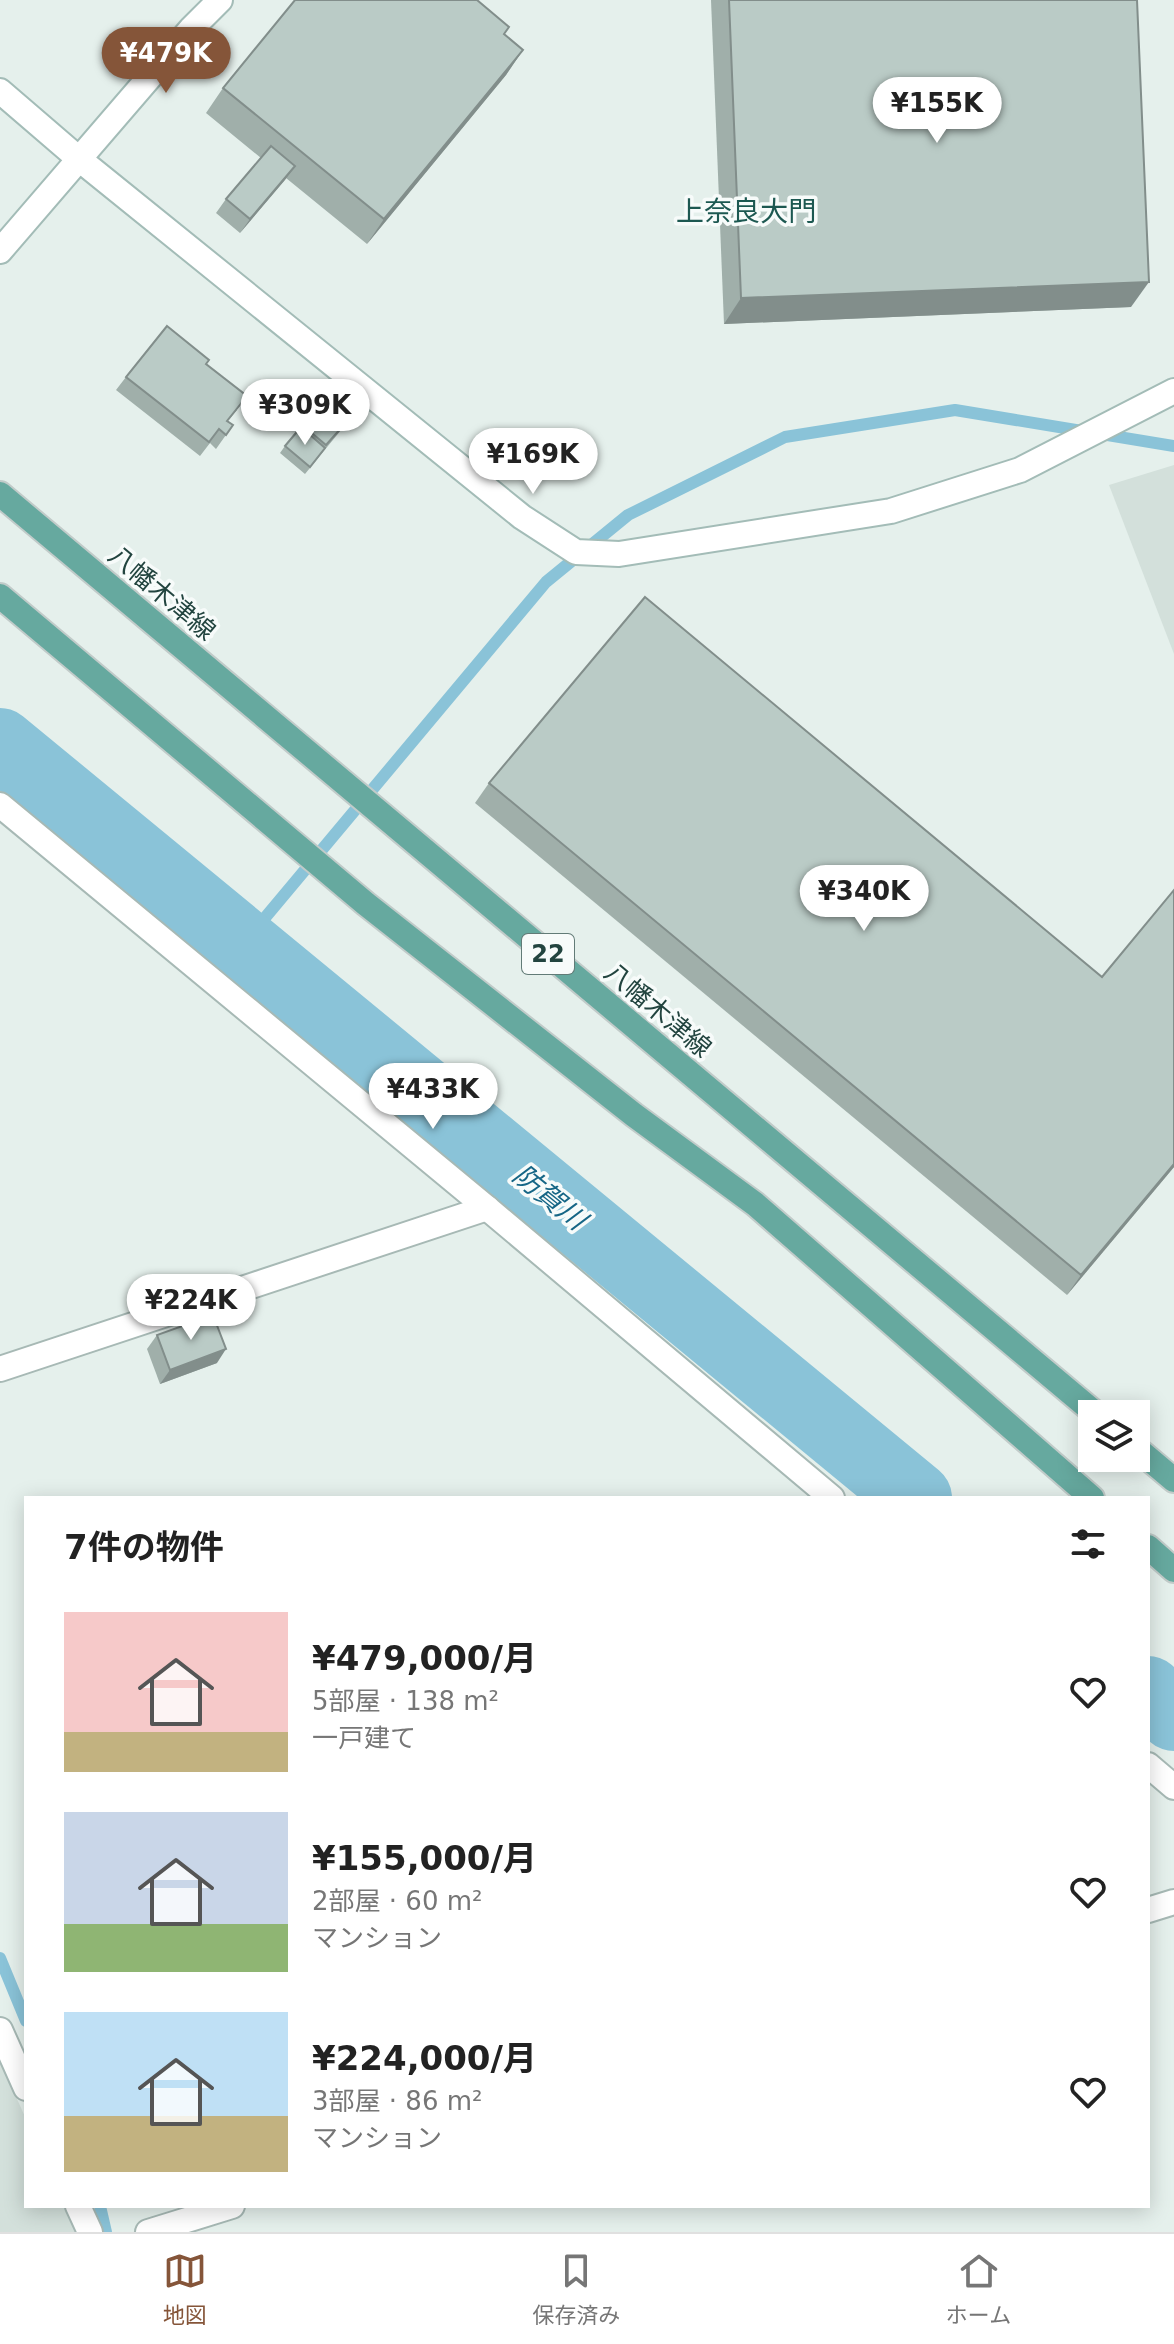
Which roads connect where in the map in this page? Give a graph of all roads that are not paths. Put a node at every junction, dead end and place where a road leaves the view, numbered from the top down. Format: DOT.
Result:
graph roads {
  1 [pos="220,0"];
  2 [pos="0,91"];
  3 [pos="79,159"];
  4 [pos="0,251"];
  5 [pos="1174,391"];
  6 [pos="0,494"];
  7 [pos="0,596"];
  8 [pos="0,805"];
  9 [pos="487,1208"];
  10 [pos="0,1369"];
  11 [pos="1079,1400"];
  12 [pos="1150,1460"];
  13 [pos="1174,1480"];
  14 [pos="830,1496"];
  15 [pos="1090,1496"];
  16 [pos="1150,1549"];
  17 [pos="1174,1570"];
  18 [pos="1150,1767"];
  19 [pos="1174,1787"];
  20 [pos="1174,1902"];
  21 [pos="1150,1909"];
  22 [pos="0,2030"];
  23 [pos="24,2084"];
  24 [pos="79,2208"];
  25 [pos="226,2208"];
  26 [pos="90,2232"];
  27 [pos="148,2232"];
  1 -- 3 [label="street"];
  2 -- 3 [label="street"];
  3 -- 4 [label="street"];
  3 -- 5 [label="street"];
  6 -- 11 [label="main road, 八幡木津線 / 22"];
  7 -- 15 [label="main road"];
  8 -- 9 [label="street"];
  9 -- 10 [label="street"];
  9 -- 14 [label="street"];
  12 -- 13 [label="main road"];
  16 -- 17 [label="main road"];
  18 -- 19 [label="street"];
  20 -- 21 [label="street"];
  22 -- 23 [label="street"];
  24 -- 26 [label="street"];
  25 -- 27 [label="street"];
}
